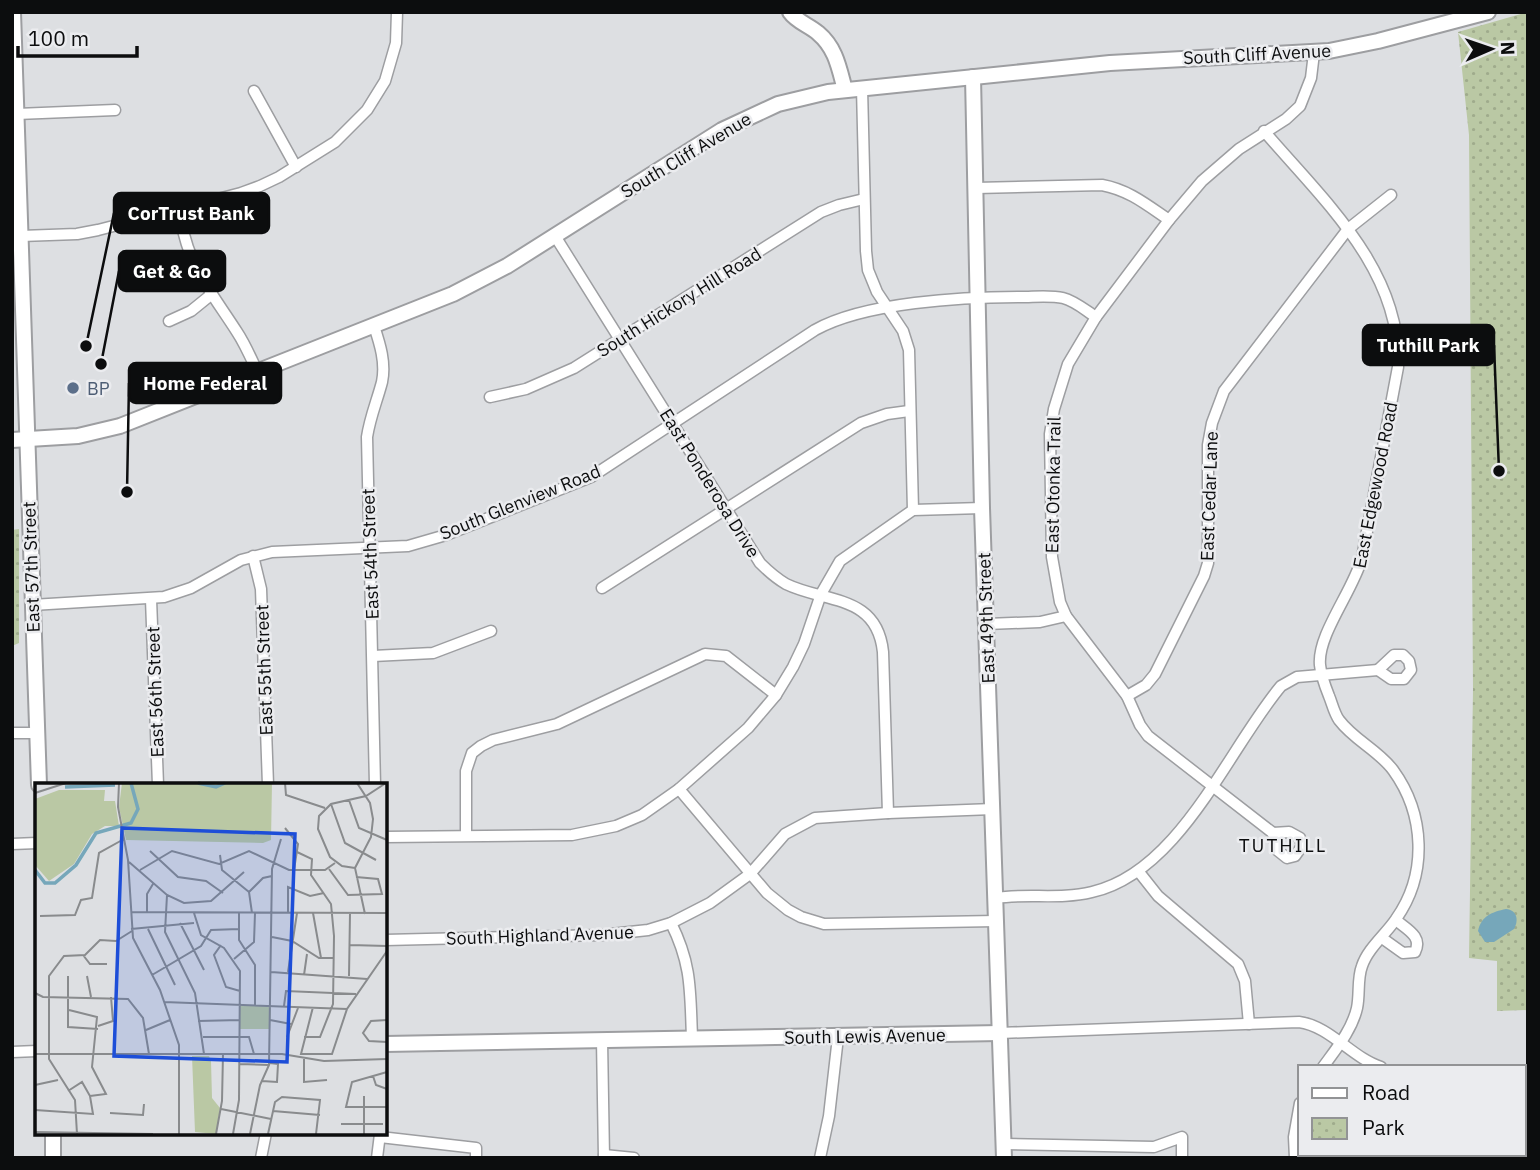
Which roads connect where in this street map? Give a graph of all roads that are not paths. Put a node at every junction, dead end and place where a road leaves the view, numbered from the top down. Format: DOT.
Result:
graph roads {
  1 [pos="13,12"];
  2 [pos="397,12"];
  3 [pos="790,12"];
  4 [pos="1488,12"];
  5 [pos="1468,15"];
  6 [pos="1314,53"];
  7 [pos="973,77"];
  8 [pos="862,88"];
  9 [pos="845,90"];
  10 [pos="254,91"];
  11 [pos="115,110"];
  12 [pos="17,114"];
  13 [pos="1264,131"];
  14 [pos="296,167"];
  15 [pos="976,188"];
  16 [pos="16,190"];
  17 [pos="1391,195"];
  18 [pos="864,200"];
  19 [pos="180,208"];
  20 [pos="1169,220"];
  21 [pos="1348,229"];
  22 [pos="21,236"];
  23 [pos="555,236"];
  24 [pos="212,294"];
  25 [pos="978,297"];
  26 [pos="887,308"];
  27 [pos="1096,317"];
  28 [pos="169,321"];
  29 [pos="374,327"];
  30 [pos="618,340"];
  31 [pos="257,371"];
  32 [pos="490,397"];
  33 [pos="909,411"];
  34 [pos="673,424"];
  35 [pos="19,440"];
  36 [pos="982,508"];
  37 [pos="727,510"];
  38 [pos="913,510"];
  39 [pos="370,548"];
  40 [pos="253,556"];
  41 [pos="602,588"];
  42 [pos="821,594"];
  43 [pos="151,600"];
  44 [pos="32,605"];
  45 [pos="1066,616"];
  46 [pos="987,624"];
  47 [pos="491,631"];
  48 [pos="373,656"];
  49 [pos="1378,670"];
  50 [pos="1321,675"];
  51 [pos="776,695"];
  52 [pos="1127,696"];
  53 [pos="12,733"];
  54 [pos="37,733"];
  55 [pos="39,783"];
  56 [pos="158,783"];
  57 [pos="268,783"];
  58 [pos="374,783"];
  59 [pos="1213,787"];
  60 [pos="679,789"];
  61 [pos="993,809"];
  62 [pos="888,813"];
  63 [pos="1273,834"];
  64 [pos="466,835"];
  65 [pos="387,837"];
  66 [pos="35,843"];
  67 [pos="12,844"];
  68 [pos="1139,872"];
  69 [pos="750,874"];
  70 [pos="996,898"];
  71 [pos="1396,920"];
  72 [pos="996,921"];
  73 [pos="671,923"];
  74 [pos="1382,938"];
  75 [pos="387,940"];
  76 [pos="1249,1024"];
  77 [pos="1000,1033"];
  78 [pos="692,1037"];
  79 [pos="838,1037"];
  80 [pos="602,1040"];
  81 [pos="1340,1043"];
  82 [pos="387,1044"];
  83 [pos="35,1051"];
  84 [pos="12,1052"];
  85 [pos="1324,1065"];
  86 [pos="1378,1065"];
  87 [pos="1298,1114"];
  88 [pos="53,1135"];
  89 [pos="266,1135"];
  90 [pos="380,1135"];
  91 [pos="1004,1151"];
  92 [pos="604,1156"];
  93 [pos="53,1158"];
  94 [pos="261,1158"];
  95 [pos="377,1158"];
  96 [pos="476,1158"];
  97 [pos="634,1158"];
  98 [pos="820,1158"];
  99 [pos="1182,1158"];
  100 [pos="1295,1158"];
  1 -- 12 [label="main road, East 57th Street"];
  2 -- 14 [label="street"];
  3 -- 9 [label="main road"];
  4 -- 5 [label="main road, South Cliff Avenue"];
  5 -- 6 [label="main road, South Cliff Avenue"];
  6 -- 7 [label="main road, South Cliff Avenue"];
  6 -- 13 [label="street, East Otonka Trail"];
  7 -- 8 [label="main road, South Cliff Avenue"];
  7 -- 15 [label="main road, East 49th Street"];
  8 -- 9 [label="main road, South Cliff Avenue"];
  8 -- 18 [label="street"];
  9 -- 23 [label="main road, South Cliff Avenue"];
  10 -- 14 [label="street"];
  11 -- 12 [label="street"];
  12 -- 16 [label="main road, East 57th Street"];
  13 -- 20 [label="street, East Otonka Trail"];
  13 -- 21 [label="street, East Edgewood Road"];
  14 -- 19 [label="street"];
  15 -- 20 [label="street"];
  15 -- 25 [label="main road, East 49th Street"];
  16 -- 22 [label="main road, East 57th Street"];
  17 -- 21 [label="street, East Cedar Lane"];
  18 -- 26 [label="street"];
  18 -- 30 [label="street, South Hickory Hill Road"];
  19 -- 22 [label="street"];
  19 -- 24 [label="street"];
  20 -- 27 [label="street, East Otonka Trail"];
  21 -- 50 [label="street, East Edgewood Road"];
  21 -- 52 [label="street, East Cedar Lane"];
  22 -- 35 [label="main road, East 57th Street"];
  23 -- 29 [label="main road, South Cliff Avenue"];
  23 -- 30 [label="street, East Ponderosa Drive"];
  24 -- 28 [label="street"];
  24 -- 31 [label="street"];
  25 -- 26 [label="street, South Glenview Road"];
  25 -- 27 [label="street, South Glenview Road"];
  25 -- 36 [label="main road, East 49th Street"];
  26 -- 33 [label="street"];
  26 -- 34 [label="street, South Glenview Road"];
  27 -- 45 [label="street, East Otonka Trail"];
  29 -- 31 [label="main road, South Cliff Avenue"];
  29 -- 39 [label="street, East 54th Street"];
  30 -- 32 [label="street, South Hickory Hill Road"];
  30 -- 34 [label="street, East Ponderosa Drive"];
  31 -- 35 [label="main road, South Cliff Avenue"];
  33 -- 37 [label="street"];
  33 -- 38 [label="street"];
  34 -- 37 [label="street, East Ponderosa Drive"];
  34 -- 39 [label="street, South Glenview Road"];
  35 -- 44 [label="main road, East 57th Street"];
  36 -- 38 [label="street"];
  36 -- 46 [label="main road, East 49th Street"];
  37 -- 41 [label="street"];
  37 -- 42 [label="street, East Ponderosa Drive"];
  38 -- 42 [label="street"];
  39 -- 40 [label="street, South Glenview Road"];
  39 -- 48 [label="street, East 54th Street"];
  40 -- 43 [label="street, South Glenview Road"];
  40 -- 57 [label="street, East 55th Street"];
  42 -- 51 [label="street"];
  42 -- 62 [label="street, East Ponderosa Drive"];
  43 -- 44 [label="street, South Glenview Road"];
  43 -- 56 [label="street, East 56th Street"];
  44 -- 54 [label="main road, East 57th Street"];
  45 -- 46 [label="street"];
  45 -- 52 [label="street, East Otonka Trail"];
  46 -- 61 [label="main road, East 49th Street"];
  47 -- 48 [label="street"];
  48 -- 58 [label="street, East 54th Street"];
  49 -- 50 [label="street"];
  50 -- 59 [label="street"];
  50 -- 71 [label="street, East Edgewood Road"];
  51 -- 60 [label="street"];
  51 -- 64 [label="street"];
  52 -- 59 [label="street, East Otonka Trail"];
  53 -- 54 [label="street"];
  54 -- 55 [label="main road, East 57th Street"];
  59 -- 63 [label="street, East Otonka Trail"];
  59 -- 68 [label="street"];
  60 -- 64 [label="street"];
  60 -- 69 [label="street"];
  61 -- 62 [label="street, South Highland Avenue"];
  61 -- 70 [label="main road, East 49th Street"];
  62 -- 69 [label="street, South Highland Avenue"];
  64 -- 65 [label="street"];
  66 -- 67 [label="street"];
  68 -- 70 [label="street"];
  68 -- 76 [label="street"];
  69 -- 72 [label="street"];
  69 -- 73 [label="street, South Highland Avenue"];
  70 -- 72 [label="main road, East 49th Street"];
  71 -- 74 [label="street, East Edgewood Road"];
  71 -- 74 [label="street"];
  72 -- 77 [label="main road, East 49th Street"];
  73 -- 75 [label="street, South Highland Avenue"];
  73 -- 78 [label="street"];
  74 -- 81 [label="street, East Edgewood Road"];
  76 -- 77 [label="street, South Lewis Avenue"];
  76 -- 81 [label="street, South Lewis Avenue"];
  77 -- 79 [label="main road, South Lewis Avenue"];
  77 -- 91 [label="main road, East 49th Street"];
  78 -- 79 [label="main road, South Lewis Avenue"];
  78 -- 80 [label="main road, South Lewis Avenue"];
  79 -- 98 [label="street"];
  80 -- 82 [label="main road, South Lewis Avenue"];
  80 -- 92 [label="street"];
  81 -- 85 [label="street, East Edgewood Road"];
  81 -- 86 [label="street, South Lewis Avenue"];
  83 -- 84 [label="street"];
  87 -- 100 [label="street"];
  88 -- 93 [label="main road"];
  89 -- 94 [label="street"];
  90 -- 95 [label="street"];
  90 -- 96 [label="street"];
  91 -- 99 [label="street"];
  92 -- 97 [label="street"];
}
